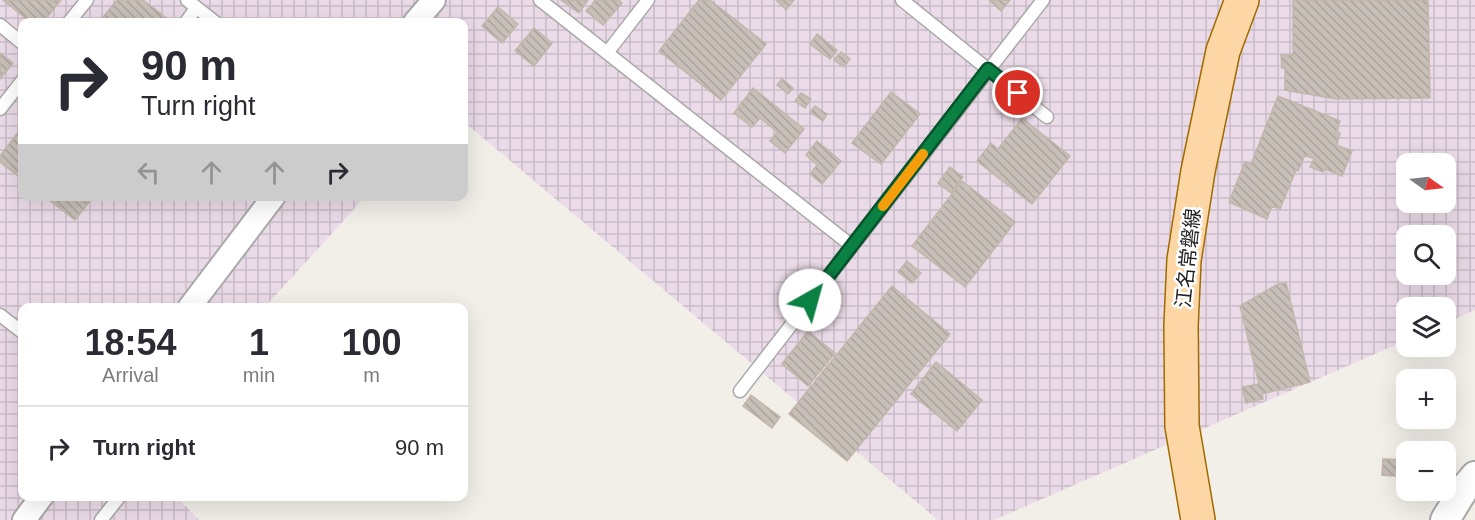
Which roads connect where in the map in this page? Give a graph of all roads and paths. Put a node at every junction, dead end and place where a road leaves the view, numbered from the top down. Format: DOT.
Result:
graph roads {
  1 [pos="87,0"];
  2 [pos="434,0"];
  3 [pos="540,0"];
  4 [pos="648,0"];
  5 [pos="902,0"];
  6 [pos="1043,0"];
  7 [pos="1242,0"];
  8 [pos="192,4"];
  9 [pos="72,18"];
  10 [pos="210,18"];
  11 [pos="418,18"];
  12 [pos="0,25"];
  13 [pos="18,40"];
  14 [pos="607,53"];
  15 [pos="988,69"];
  16 [pos="18,86"];
  17 [pos="0,109"];
  18 [pos="1047,117"];
  19 [pos="270,201"];
  20 [pos="852,246"];
  21 [pos="193,303"];
  22 [pos="0,315"];
  23 [pos="18,329"];
  24 [pos="740,391"];
  25 [pos="1475,476"];
  26 [pos="38,501"];
  27 [pos="116,501"];
  28 [pos="24,520"];
  29 [pos="101,520"];
  30 [pos="1198,520"];
  31 [pos="1445,520"];
  1 -- 9 [label="lane"];
  2 -- 11 [label="street"];
  3 -- 14 [label="lane"];
  4 -- 14 [label="lane"];
  5 -- 15 [label="lane"];
  6 -- 15 [label="lane"];
  7 -- 30 [label="main road, 江名常磐線"];
  8 -- 10 [label="lane"];
  12 -- 13 [label="lane"];
  14 -- 20 [label="lane"];
  15 -- 18 [label="lane"];
  15 -- 20 [label="lane"];
  16 -- 17 [label="lane"];
  19 -- 21 [label="street"];
  20 -- 24 [label="lane"];
  22 -- 23 [label="lane"];
  25 -- 31 [label="street"];
  26 -- 28 [label="street"];
  27 -- 29 [label="lane"];
}
